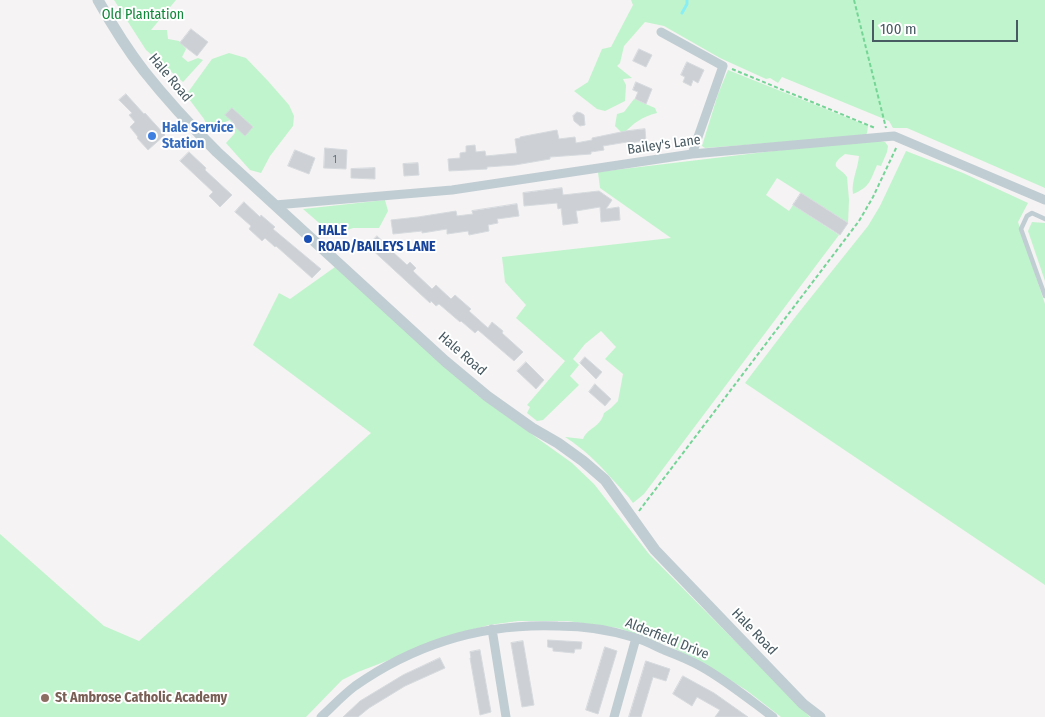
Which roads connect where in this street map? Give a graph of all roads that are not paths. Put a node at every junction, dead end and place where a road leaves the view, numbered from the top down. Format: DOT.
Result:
graph roads {
  1 [pos="98,0"];
  2 [pos="661,32"];
  3 [pos="692,154"];
  4 [pos="1045,200"];
  5 [pos="275,205"];
  6 [pos="1045,219"];
  7 [pos="1045,296"];
  8 [pos="492,629"];
  9 [pos="636,638"];
  10 [pos="321,717"];
  11 [pos="506,717"];
  12 [pos="614,717"];
  13 [pos="774,717"];
  14 [pos="820,717"];
  1 -- 5 [label="street, Hale Road"];
  2 -- 3 [label="street"];
  3 -- 4 [label="street, Bailey's Lane"];
  3 -- 5 [label="street, Bailey's Lane"];
  5 -- 14 [label="street, Hale Road"];
  6 -- 7 [label="lane"];
  8 -- 9 [label="street, Alderfield Drive"];
  8 -- 10 [label="street, Alderfield Drive"];
  8 -- 11 [label="street"];
  9 -- 12 [label="street"];
  9 -- 13 [label="street, Alderfield Drive"];
}
